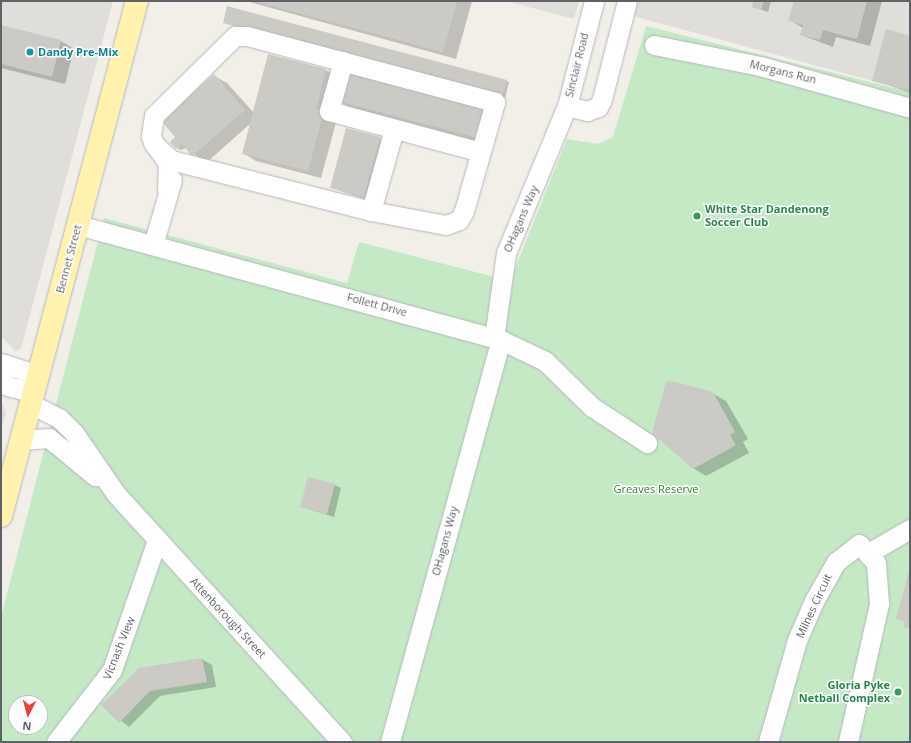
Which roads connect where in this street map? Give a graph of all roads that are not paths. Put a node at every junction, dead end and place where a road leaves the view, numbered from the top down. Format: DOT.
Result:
graph roads {
  1 [pos="137,1"];
  2 [pos="594,1"];
  3 [pos="627,1"];
  4 [pos="654,45"];
  5 [pos="342,61"];
  6 [pos="567,106"];
  7 [pos="910,108"];
  8 [pos="394,129"];
  9 [pos="155,145"];
  10 [pos="481,152"];
  11 [pos="202,168"];
  12 [pos="167,190"];
  13 [pos="371,212"];
  14 [pos="78,225"];
  15 [pos="153,245"];
  16 [pos="498,339"];
  17 [pos="1,362"];
  18 [pos="1,380"];
  19 [pos="34,390"];
  20 [pos="21,440"];
  21 [pos="647,443"];
  22 [pos="116,494"];
  23 [pos="1,516"];
  24 [pos="910,529"];
  25 [pos="157,540"];
  26 [pos="870,552"];
  27 [pos="56,742"];
  28 [pos="342,742"];
  29 [pos="390,742"];
  30 [pos="768,742"];
  31 [pos="848,742"];
  1 -- 14 [label="main road, Bennet Street"];
  2 -- 6 [label="street, Sinclair Road"];
  3 -- 6 [label="street, Sinclair Road"];
  4 -- 7 [label="street, Morgans Run"];
  5 -- 8 [label="street"];
  5 -- 9 [label="street"];
  5 -- 10 [label="street"];
  6 -- 16 [label="street, OHagans Way"];
  8 -- 10 [label="street"];
  8 -- 13 [label="street"];
  9 -- 11 [label="street"];
  9 -- 12 [label="street"];
  10 -- 13 [label="street"];
  11 -- 12 [label="street"];
  11 -- 13 [label="street"];
  12 -- 15 [label="street"];
  14 -- 15 [label="street, Follett Drive"];
  14 -- 19 [label="main road, Bennet Street"];
  15 -- 16 [label="street, Follett Drive"];
  16 -- 21 [label="street, Follett Drive"];
  16 -- 29 [label="street, OHagans Way"];
  17 -- 19 [label="street, Attenborough Street"];
  18 -- 19 [label="street, Attenborough Street"];
  19 -- 20 [label="main road, Bennet Street"];
  19 -- 22 [label="street, Attenborough Street"];
  20 -- 22 [label="street, Attenborough Street"];
  20 -- 23 [label="main road, Bennet Street"];
  22 -- 25 [label="street, Attenborough Street"];
  24 -- 26 [label="street"];
  25 -- 27 [label="street, Vicnash View"];
  25 -- 28 [label="street, Attenborough Street"];
  26 -- 30 [label="street, Milnes Circuit"];
  26 -- 31 [label="street"];
}
